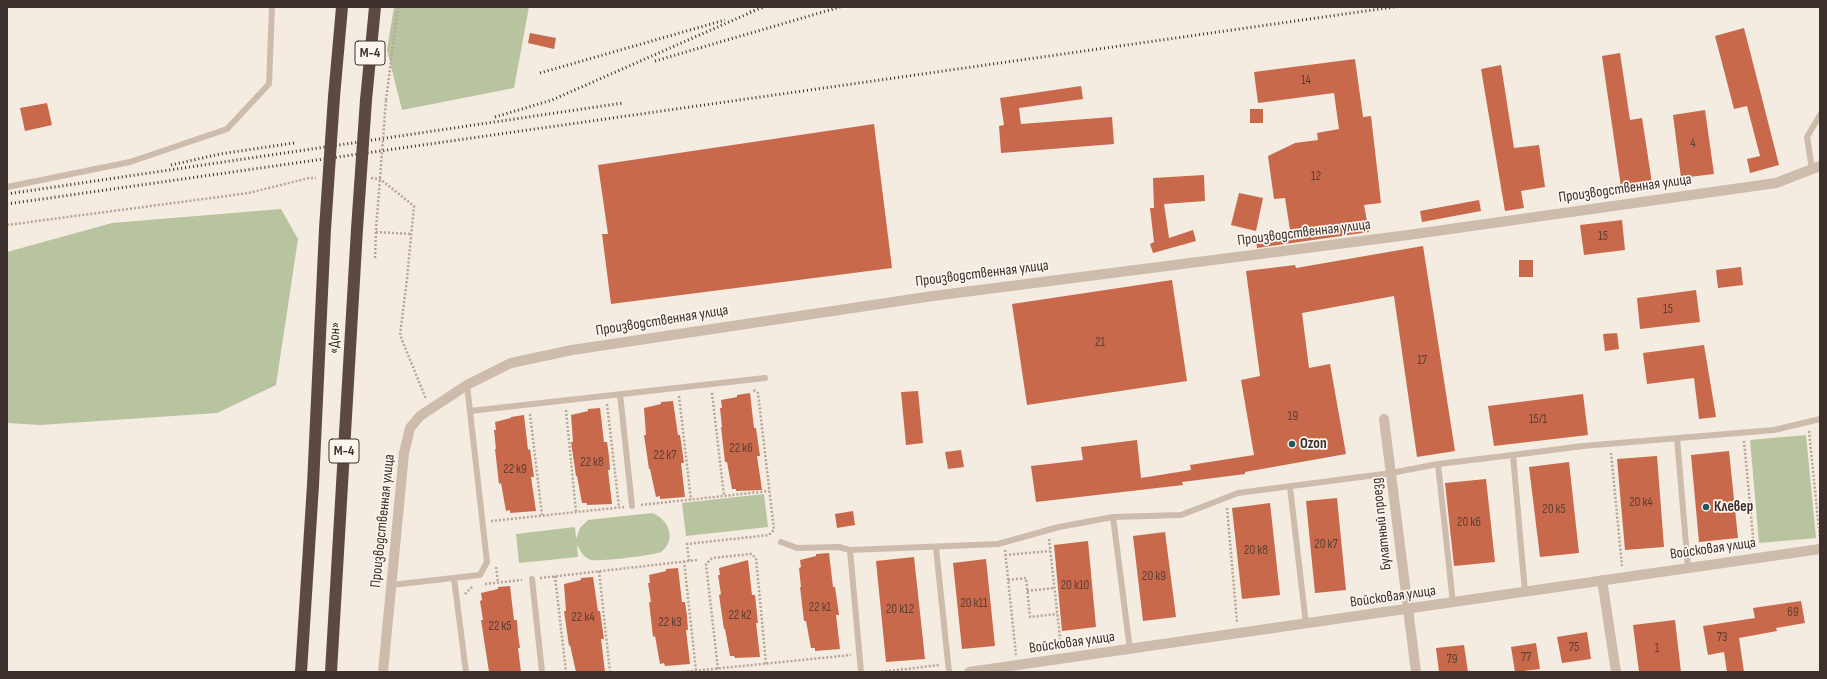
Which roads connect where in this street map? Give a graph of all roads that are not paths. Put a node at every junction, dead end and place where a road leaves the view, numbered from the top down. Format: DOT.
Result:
graph roads {
  1 [pos="272,7"];
  2 [pos="342,7"];
  3 [pos="375,7"];
  4 [pos="1820,115"];
  5 [pos="1816,167"];
  6 [pos="7,187"];
  7 [pos="765,378"];
  8 [pos="467,385"];
  9 [pos="620,394"];
  10 [pos="470,411"];
  11 [pos="1820,419"];
  12 [pos="1384,420"];
  13 [pos="1677,438"];
  14 [pos="1513,455"];
  15 [pos="1438,464"];
  16 [pos="1391,473"];
  17 [pos="1290,487"];
  18 [pos="632,506"];
  19 [pos="1113,516"];
  20 [pos="781,542"];
  21 [pos="936,548"];
  22 [pos="1820,549"];
  23 [pos="850,550"];
  24 [pos="1688,568"];
  25 [pos="454,578"];
  26 [pos="532,579"];
  27 [pos="1602,580"];
  28 [pos="391,585"];
  29 [pos="1525,592"];
  30 [pos="1453,603"];
  31 [pos="1407,609"];
  32 [pos="1306,624"];
  33 [pos="1130,650"];
  34 [pos="1002,670"];
  35 [pos="301,672"];
  36 [pos="331,672"];
  37 [pos="383,672"];
  38 [pos="466,672"];
  39 [pos="542,672"];
  40 [pos="861,672"];
  41 [pos="949,672"];
  42 [pos="969,672"];
  43 [pos="1416,672"];
  44 [pos="1616,672"];
  1 -- 6 [label="lane"];
  2 -- 35 [label="highway, «Дон» / М-4, bridge"];
  3 -- 36 [label="highway, «Дон» / М-4, bridge"];
  4 -- 5 [label="lane"];
  5 -- 8 [label="street, Производственная улица"];
  7 -- 9 [label="lane"];
  8 -- 10 [label="lane"];
  8 -- 28 [label="street, Производственная улица"];
  9 -- 10 [label="lane"];
  9 -- 18 [label="lane"];
  10 -- 25 [label="lane"];
  11 -- 13 [label="lane"];
  12 -- 16 [label="street, Булатный проезд"];
  13 -- 14 [label="lane"];
  13 -- 24 [label="lane"];
  14 -- 15 [label="lane"];
  14 -- 29 [label="lane"];
  15 -- 16 [label="lane"];
  15 -- 30 [label="lane"];
  16 -- 17 [label="lane"];
  16 -- 31 [label="street, Булатный проезд"];
  17 -- 19 [label="lane"];
  17 -- 32 [label="lane"];
  19 -- 21 [label="lane"];
  19 -- 33 [label="lane"];
  20 -- 23 [label="lane"];
  21 -- 23 [label="lane"];
  21 -- 41 [label="lane"];
  22 -- 24 [label="street, Войсковая улица"];
  23 -- 40 [label="lane"];
  24 -- 27 [label="street, Войсковая улица"];
  25 -- 28 [label="lane"];
  25 -- 38 [label="lane"];
  26 -- 39 [label="lane"];
  27 -- 29 [label="street, Войсковая улица"];
  27 -- 44 [label="street"];
  28 -- 37 [label="street, Производственная улица"];
  29 -- 30 [label="street, Войсковая улица"];
  30 -- 31 [label="street, Войсковая улица"];
  31 -- 32 [label="street, Войсковая улица"];
  31 -- 43 [label="street, Булатный проезд"];
  32 -- 33 [label="street, Войсковая улица"];
  33 -- 34 [label="street, Войсковая улица"];
  34 -- 42 [label="street, Войсковая улица"];
}
